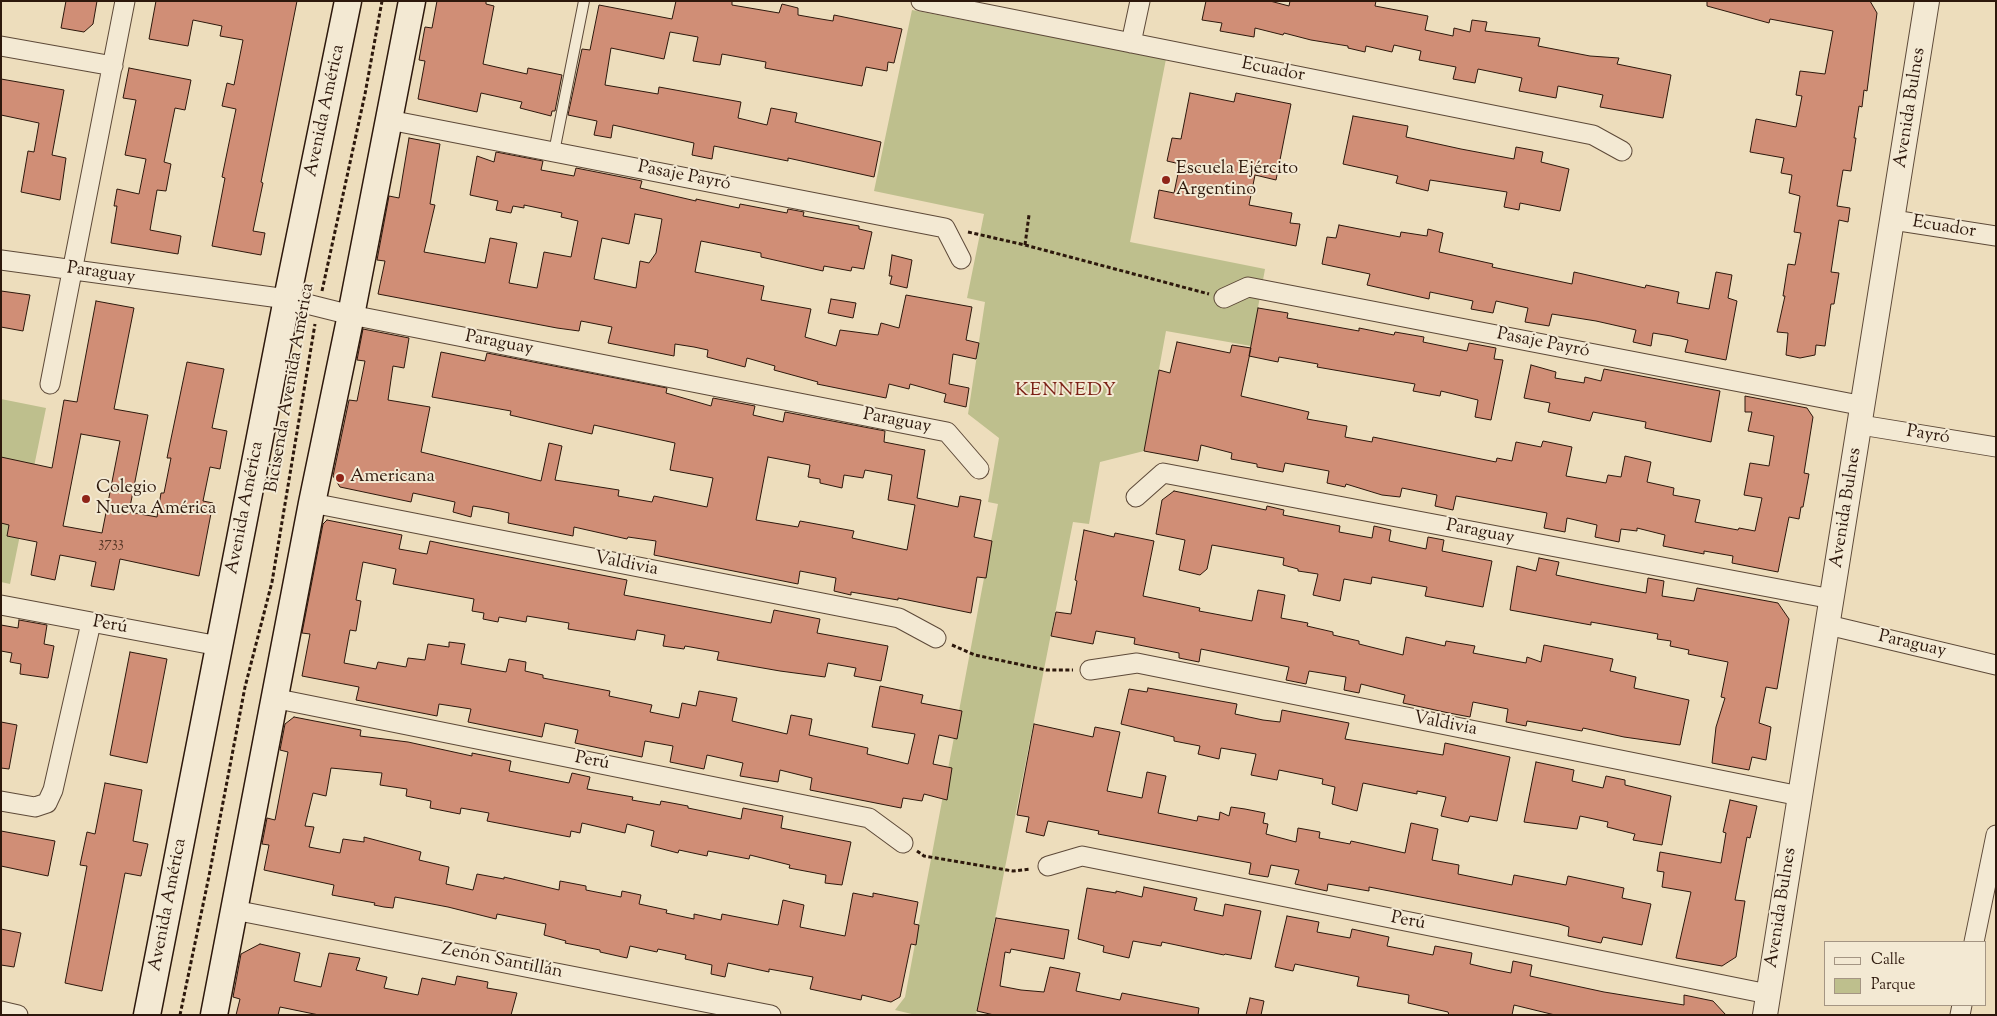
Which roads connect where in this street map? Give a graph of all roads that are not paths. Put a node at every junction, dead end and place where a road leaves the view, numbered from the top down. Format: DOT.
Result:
graph roads {
  1 [pos="126,1"];
  2 [pos="348,1"];
  3 [pos="412,1"];
  4 [pos="584,1"];
  5 [pos="921,1"];
  6 [pos="1140,1"];
  7 [pos="1927,1"];
  8 [pos="1130,43"];
  9 [pos="1,46"];
  10 [pos="113,66"];
  11 [pos="389,120"];
  12 [pos="1622,151"];
  13 [pos="554,152"];
  14 [pos="1893,220"];
  15 [pos="1996,236"];
  16 [pos="961,259"];
  17 [pos="1,260"];
  18 [pos="73,270"];
  19 [pos="1224,298"];
  20 [pos="287,299"];
  21 [pos="351,315"];
  22 [pos="50,384"];
  23 [pos="1862,416"];
  24 [pos="1996,446"];
  25 [pos="979,469"];
  26 [pos="1136,497"];
  27 [pos="312,503"];
  28 [pos="1832,599"];
  29 [pos="1,605"];
  30 [pos="91,623"];
  31 [pos="1828,625"];
  32 [pos="936,638"];
  33 [pos="219,646"];
  34 [pos="1996,665"];
  35 [pos="1090,670"];
  36 [pos="274,698"];
  37 [pos="1800,796"];
  38 [pos="1,801"];
  39 [pos="1996,835"];
  40 [pos="903,843"];
  41 [pos="1048,866"];
  42 [pos="234,910"];
  43 [pos="1974,941"];
  44 [pos="1766,1005"];
  45 [pos="1,1011"];
  46 [pos="18,1015"];
  47 [pos="147,1015"];
  48 [pos="214,1015"];
  49 [pos="771,1015"];
  1 -- 10 [label="street"];
  2 -- 20 [label="main road, Avenida América"];
  3 -- 11 [label="main road"];
  4 -- 13 [label="lane"];
  5 -- 8 [label="street, Ecuador"];
  6 -- 8 [label="street"];
  7 -- 14 [label="street, Avenida Bulnes"];
  8 -- 12 [label="street, Ecuador"];
  9 -- 10 [label="street"];
  10 -- 18 [label="street"];
  11 -- 13 [label="street, Pasaje Payró"];
  11 -- 21 [label="main road"];
  13 -- 16 [label="street, Pasaje Payró"];
  14 -- 15 [label="street, Ecuador"];
  14 -- 23 [label="street, Avenida Bulnes"];
  17 -- 18 [label="street, Paraguay"];
  18 -- 20 [label="street, Paraguay"];
  18 -- 22 [label="street"];
  19 -- 23 [label="street, Pasaje Payró"];
  20 -- 21 [label="street, Paraguay"];
  20 -- 33 [label="main road, Avenida América"];
  21 -- 25 [label="street, Paraguay"];
  21 -- 27 [label="main road"];
  23 -- 24 [label="street, Payró"];
  23 -- 28 [label="street, Avenida Bulnes"];
  26 -- 28 [label="street, Paraguay"];
  27 -- 32 [label="street, Valdivia"];
  27 -- 36 [label="main road"];
  28 -- 31 [label="street, Avenida Bulnes"];
  29 -- 30 [label="street, Perú"];
  30 -- 33 [label="street, Perú"];
  30 -- 38 [label="street"];
  31 -- 34 [label="street, Paraguay"];
  31 -- 37 [label="street, Avenida Bulnes"];
  33 -- 47 [label="main road, Avenida América"];
  35 -- 37 [label="street, Valdivia"];
  36 -- 40 [label="street, Perú"];
  36 -- 42 [label="main road"];
  37 -- 44 [label="street, Avenida Bulnes"];
  39 -- 43 [label="street"];
  41 -- 44 [label="street, Perú"];
  42 -- 48 [label="main road"];
  42 -- 49 [label="street, Zenón Santillán"];
  45 -- 46 [label="street"];
}
